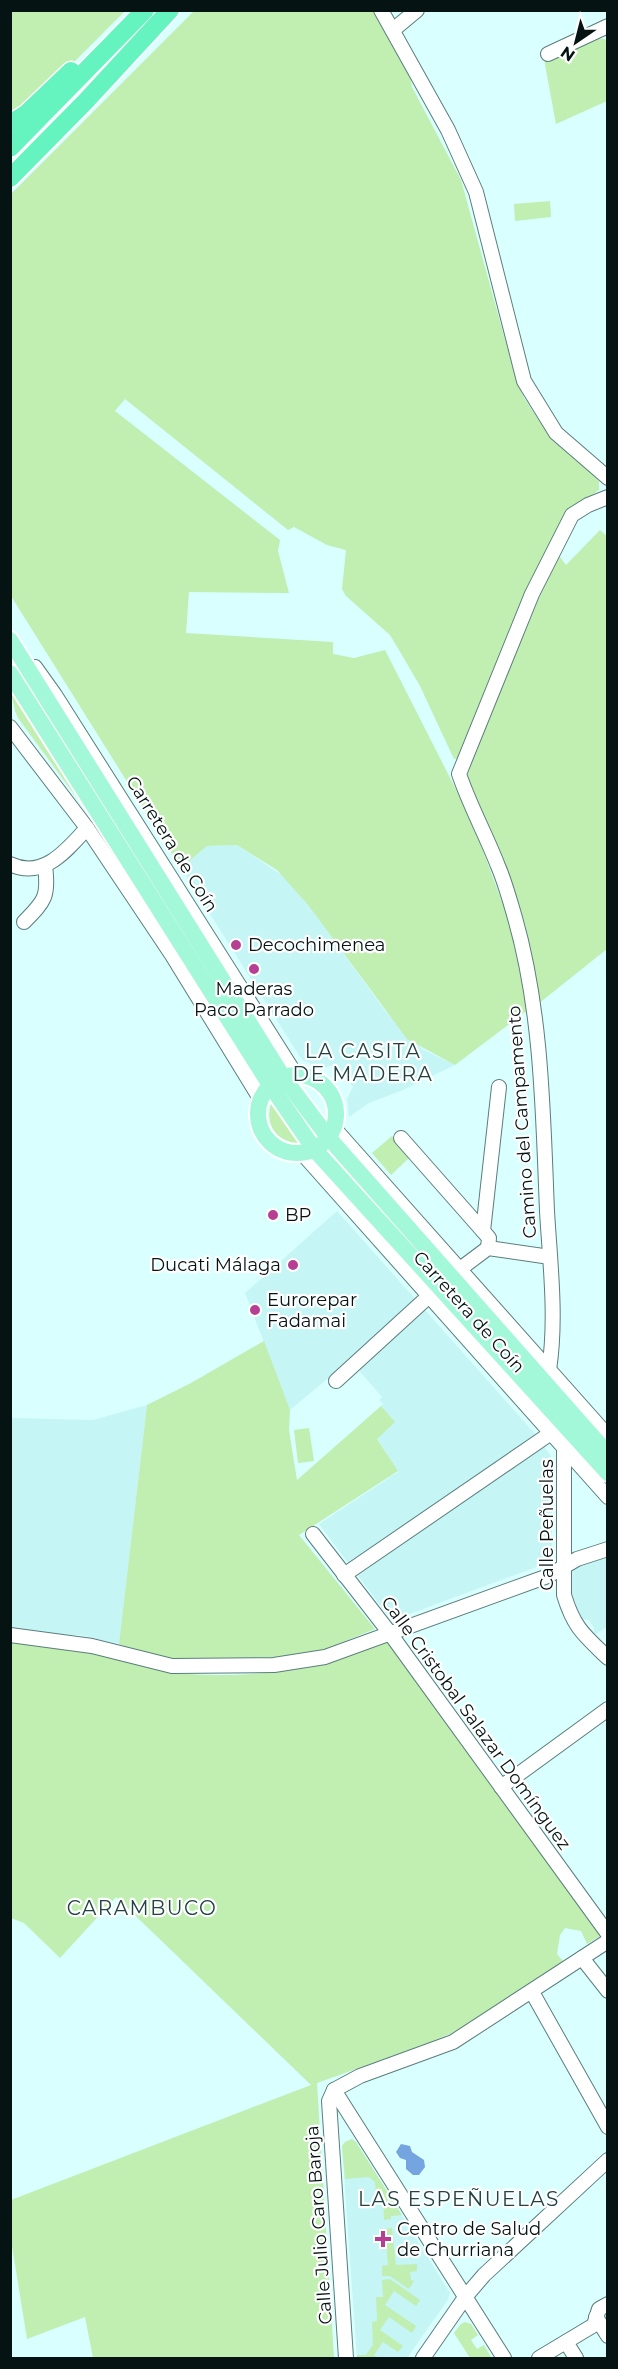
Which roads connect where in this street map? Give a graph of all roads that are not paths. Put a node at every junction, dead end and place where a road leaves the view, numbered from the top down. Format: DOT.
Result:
graph roads {
  1 [pos="170,10"];
  2 [pos="381,10"];
  3 [pos="417,10"];
  4 [pos="144,11"];
  5 [pos="608,26"];
  6 [pos="393,30"];
  7 [pos="548,54"];
  8 [pos="10,124"];
  9 [pos="10,148"];
  10 [pos="10,178"];
  11 [pos="608,478"];
  12 [pos="608,497"];
  13 [pos="10,639"];
  14 [pos="10,673"];
  15 [pos="10,727"];
  16 [pos="87,828"];
  17 [pos="10,864"];
  18 [pos="45,866"];
  19 [pos="24,922"];
  20 [pos="283,1079"];
  21 [pos="499,1088"];
  22 [pos="261,1100"];
  23 [pos="331,1132"];
  24 [pos="400,1138"];
  25 [pos="307,1150"];
  26 [pos="483,1231"];
  27 [pos="488,1248"];
  28 [pos="550,1257"];
  29 [pos="460,1269"];
  30 [pos="429,1296"];
  31 [pos="549,1370"];
  32 [pos="336,1381"];
  33 [pos="551,1433"];
  34 [pos="608,1436"];
  35 [pos="564,1448"];
  36 [pos="608,1454"];
  37 [pos="608,1473"];
  38 [pos="608,1497"];
  39 [pos="313,1534"];
  40 [pos="608,1549"];
  41 [pos="564,1567"];
  42 [pos="344,1575"];
  43 [pos="389,1632"];
  44 [pos="10,1635"];
  45 [pos="608,1658"];
  46 [pos="608,1709"];
  47 [pos="501,1787"];
  48 [pos="608,1934"];
  49 [pos="608,1941"];
  50 [pos="582,1958"];
  51 [pos="608,1991"];
  52 [pos="532,1992"];
  53 [pos="334,2090"];
  54 [pos="608,2127"];
  55 [pos="608,2160"];
  56 [pos="466,2296"];
  57 [pos="608,2304"];
  58 [pos="596,2317"];
  59 [pos="608,2336"];
  60 [pos="566,2342"];
  61 [pos="346,2358"];
  62 [pos="423,2358"];
  63 [pos="504,2358"];
  64 [pos="539,2358"];
  65 [pos="576,2358"];
  1 -- 10 [label="highway"];
  2 -- 6 [label="street"];
  3 -- 6 [label="street"];
  4 -- 8 [label="highway"];
  4 -- 9 [label="highway"];
  5 -- 7 [label="street"];
  6 -- 11 [label="street"];
  12 -- 28 [label="street, Camino del Campamento"];
  13 -- 20 [label="main road"];
  14 -- 20 [label="main road"];
  15 -- 16 [label="street"];
  16 -- 18 [label="street"];
  16 -- 22 [label="street"];
  17 -- 18 [label="street"];
  18 -- 19 [label="street"];
  20 -- 22 [label="main road"];
  20 -- 23 [label="main road"];
  20 -- 23 [label="main road"];
  20 -- 25 [label="main road"];
  21 -- 26 [label="street"];
  22 -- 25 [label="main road"];
  23 -- 25 [label="main road"];
  23 -- 29 [label="street, Carretera de Coín"];
  23 -- 36 [label="main road"];
  24 -- 26 [label="street"];
  25 -- 30 [label="street, Carretera de Coín"];
  25 -- 37 [label="main road, Carretera de Coín"];
  26 -- 27 [label="street"];
  27 -- 28 [label="street"];
  27 -- 29 [label="street"];
  28 -- 31 [label="street, Camino del Campamento"];
  29 -- 31 [label="street, Carretera de Coín"];
  30 -- 32 [label="street"];
  30 -- 33 [label="street, Carretera de Coín"];
  31 -- 34 [label="street, Carretera de Coín"];
  33 -- 35 [label="street, Carretera de Coín"];
  33 -- 42 [label="street"];
  35 -- 38 [label="street, Carretera de Coín"];
  35 -- 41 [label="street, Calle Peñuelas"];
  39 -- 42 [label="street, Calle Cristobal Salazar Domínguez"];
  40 -- 41 [label="street"];
  41 -- 43 [label="street"];
  41 -- 45 [label="street, Calle Peñuelas"];
  42 -- 43 [label="street, Calle Cristobal Salazar Domínguez"];
  43 -- 44 [label="street"];
  43 -- 47 [label="street, Calle Cristobal Salazar Domínguez"];
  46 -- 47 [label="street"];
  47 -- 48 [label="street, Calle Cristobal Salazar Domínguez"];
  49 -- 50 [label="street"];
  50 -- 51 [label="street"];
  50 -- 52 [label="street"];
  52 -- 53 [label="street"];
  52 -- 54 [label="street"];
  53 -- 56 [label="street"];
  53 -- 61 [label="street, Calle Julio Caro Baroja"];
  55 -- 56 [label="street"];
  56 -- 62 [label="street"];
  56 -- 63 [label="street"];
  57 -- 58 [label="street"];
  58 -- 59 [label="street"];
  58 -- 60 [label="street"];
  60 -- 64 [label="street"];
  60 -- 65 [label="street"];
}
